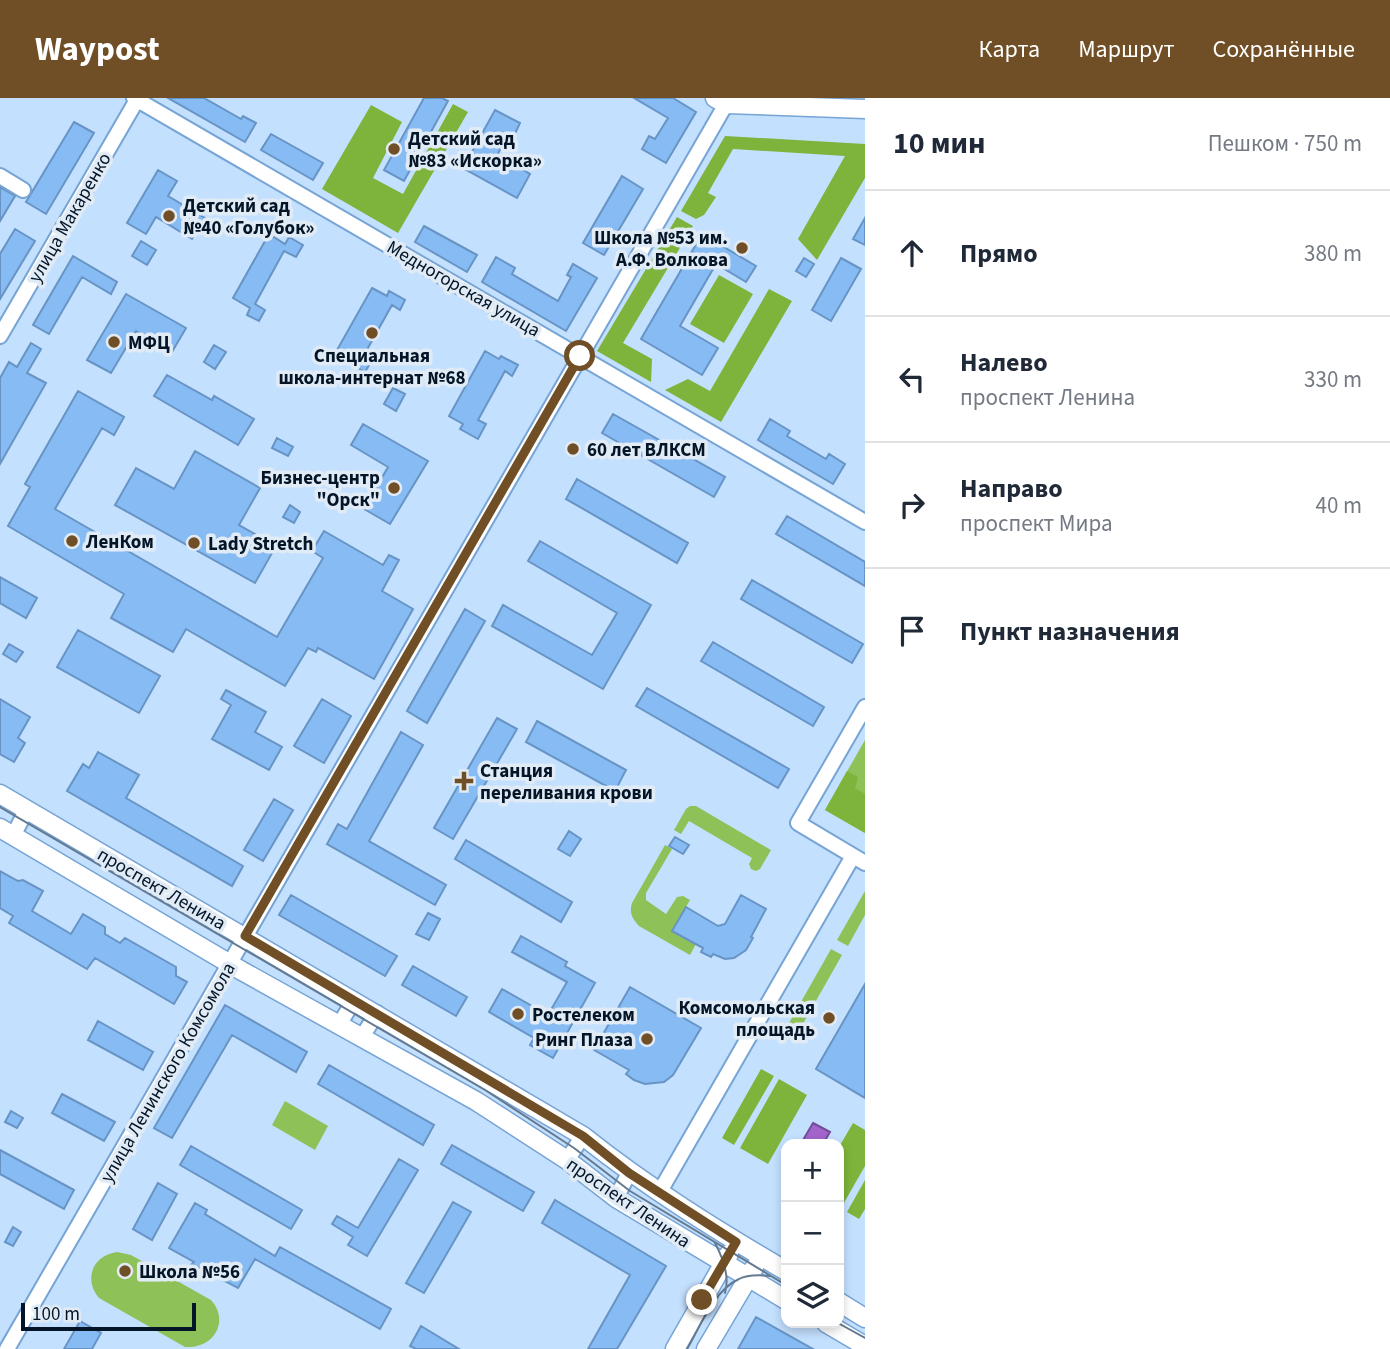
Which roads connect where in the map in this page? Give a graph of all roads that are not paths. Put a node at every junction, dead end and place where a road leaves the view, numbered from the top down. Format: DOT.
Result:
graph roads {
  1 [pos="136,99"];
  2 [pos="720,101"];
  3 [pos="865,109"];
  4 [pos="0,176"];
  5 [pos="23,190"];
  6 [pos="0,336"];
  7 [pos="580,356"];
  8 [pos="865,522"];
  9 [pos="865,707"];
  10 [pos="0,794"];
  11 [pos="27,809"];
  12 [pos="7,832"];
  13 [pos="859,859"];
  14 [pos="245,936"];
  15 [pos="230,963"];
  16 [pos="354,1000"];
  17 [pos="376,1013"];
  18 [pos="340,1025"];
  19 [pos="362,1037"];
  20 [pos="444,1054"];
  21 [pos="431,1076"];
  22 [pos="490,1081"];
  23 [pos="476,1101"];
  24 [pos="583,1136"];
  25 [pos="567,1160"];
  26 [pos="629,1173"];
  27 [pos="659,1193"];
  28 [pos="616,1198"];
  29 [pos="736,1242"];
  30 [pos="760,1256"];
  31 [pos="724,1264"];
  32 [pos="781,1268"];
  33 [pos="748,1278"];
  34 [pos="781,1297"];
  35 [pos="844,1305"];
  36 [pos="865,1318"];
  37 [pos="834,1328"];
  38 [pos="865,1346"];
  39 [pos="7,1349"];
  40 [pos="675,1349"];
  41 [pos="706,1349"];
  1 -- 6 [label="street, улица Макаренко"];
  1 -- 7 [label="street, Медногорская улица"];
  2 -- 3 [label="main road"];
  2 -- 7 [label="street, улица Ленинского Комсомола"];
  4 -- 5 [label="street"];
  7 -- 8 [label="street, Медногорская улица"];
  7 -- 14 [label="street, улица Ленинского Комсомола"];
  9 -- 13 [label="street"];
  10 -- 11 [label="main road, проспект Ленина"];
  11 -- 12 [label="street"];
  11 -- 14 [label="main road, проспект Ленина"];
  12 -- 15 [label="main road, проспект Ленина"];
  13 -- 27 [label="street"];
  14 -- 15 [label="street, улица Ленинского Комсомола"];
  14 -- 16 [label="main road, проспект Ленина"];
  15 -- 18 [label="main road, проспект Ленина"];
  15 -- 39 [label="street, улица Ленинского Комсомола"];
  16 -- 17 [label="main road, проспект Ленина"];
  16 -- 18 [label="street"];
  17 -- 19 [label="street"];
  17 -- 20 [label="main road, проспект Ленина"];
  18 -- 19 [label="main road, проспект Ленина"];
  19 -- 21 [label="main road, проспект Ленина"];
  20 -- 21 [label="street"];
  20 -- 22 [label="main road, проспект Ленина"];
  21 -- 23 [label="main road, проспект Ленина"];
  22 -- 23 [label="street"];
  22 -- 24 [label="main road, проспект Ленина"];
  23 -- 25 [label="main road, проспект Ленина"];
  24 -- 25 [label="street"];
  24 -- 26 [label="main road, проспект Ленина"];
  25 -- 28 [label="main road, проспект Ленина"];
  26 -- 27 [label="main road, проспект Ленина"];
  26 -- 28 [label="street"];
  27 -- 29 [label="main road, проспект Ленина"];
  28 -- 31 [label="main road, проспект Ленина"];
  29 -- 30 [label="main road, проспект Ленина"];
  29 -- 31 [label="main road"];
  30 -- 32 [label="main road, проспект Ленина"];
  30 -- 33 [label="main road"];
  31 -- 33 [label="main road, проспект Ленина"];
  31 -- 40 [label="main road"];
  33 -- 34 [label="main road, проспект Ленина"];
  33 -- 41 [label="main road"];
  35 -- 36 [label="main road"];
  37 -- 38 [label="main road"];
}
